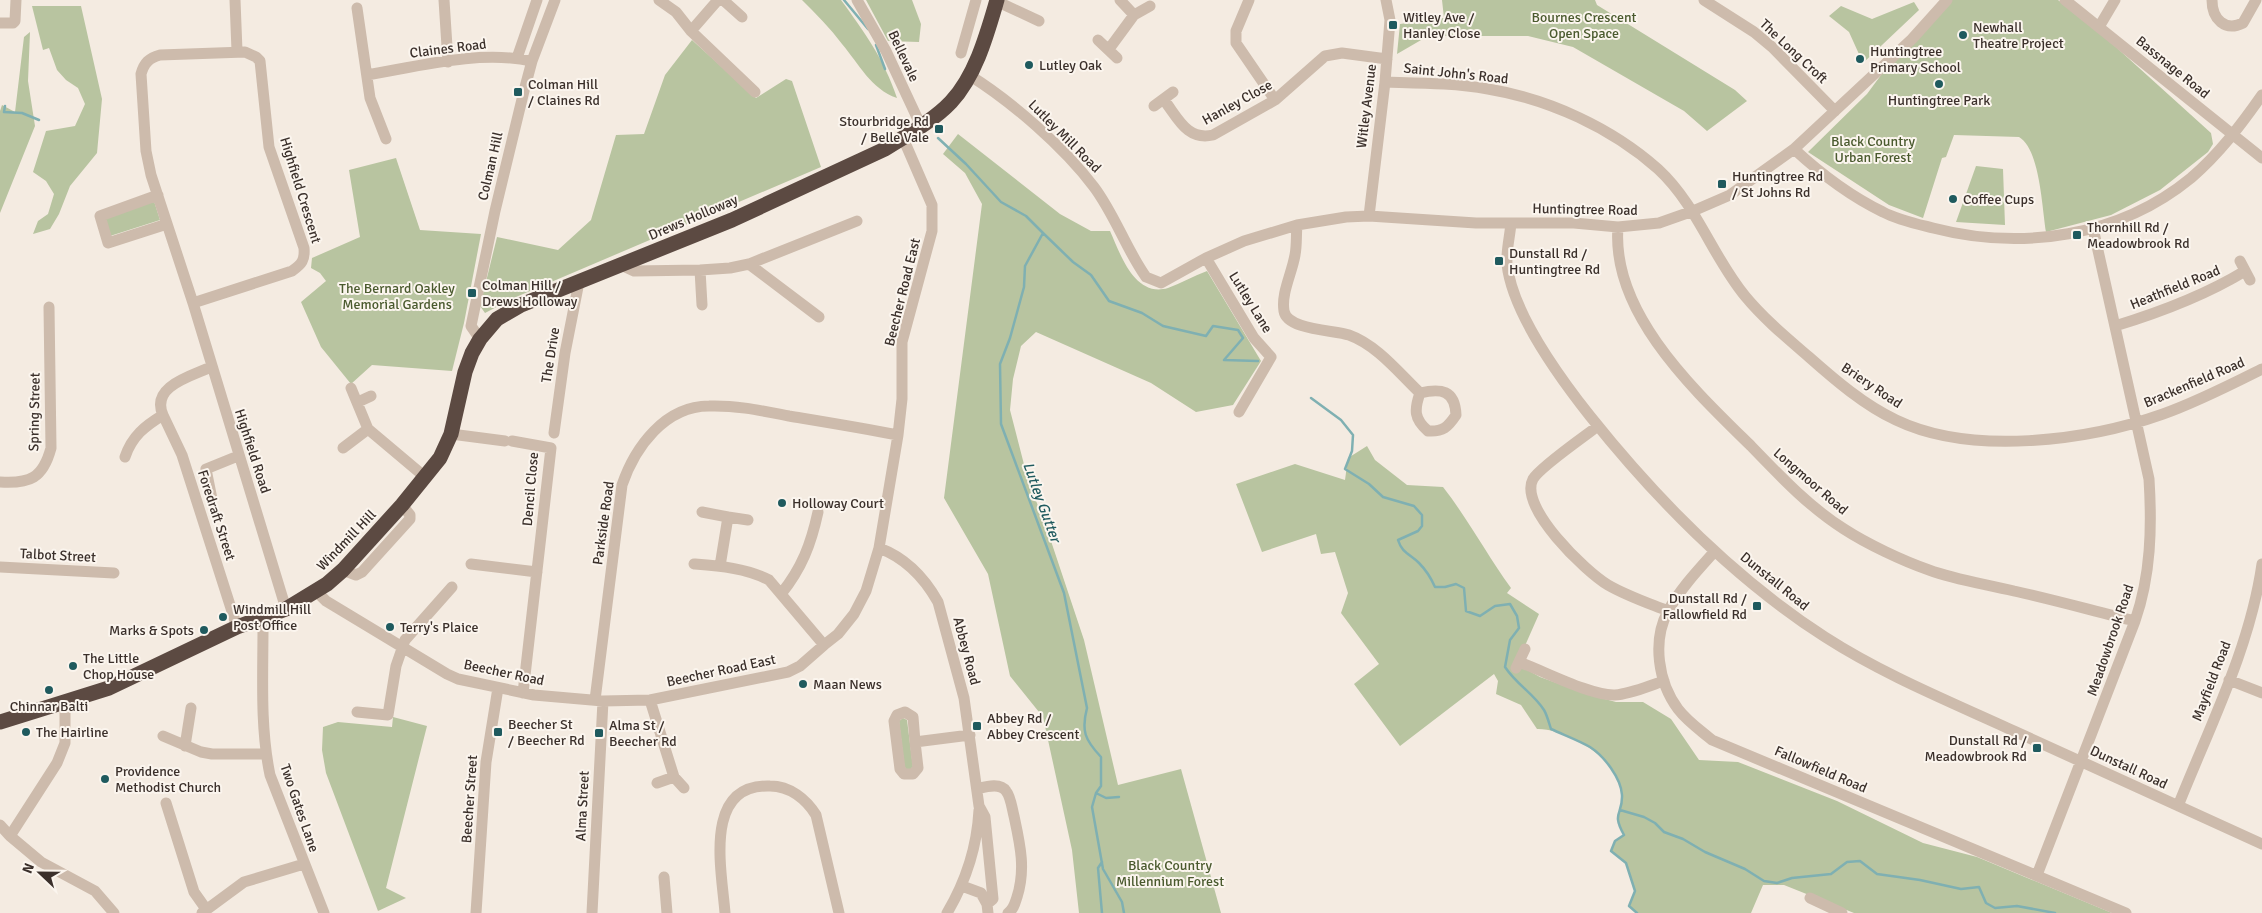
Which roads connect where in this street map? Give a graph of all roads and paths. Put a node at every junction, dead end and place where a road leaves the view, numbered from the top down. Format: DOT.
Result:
graph roads {
  1 [pos="16,0"];
  2 [pos="235,0"];
  3 [pos="444,0"];
  4 [pos="537,0"];
  5 [pos="556,0"];
  6 [pos="659,0"];
  7 [pos="718,0"];
  8 [pos="723,0"];
  9 [pos="857,0"];
  10 [pos="976,0"];
  11 [pos="1120,0"];
  12 [pos="1249,0"];
  13 [pos="1386,0"];
  14 [pos="1704,0"];
  15 [pos="1947,0"];
  16 [pos="2066,0"];
  17 [pos="2115,0"];
  18 [pos="2212,0"];
  19 [pos="2256,0"];
  20 [pos="997,1"];
  21 [pos="1150,6"];
  22 [pos="357,8"];
  23 [pos="1134,15"];
  24 [pos="742,17"];
  25 [pos="1039,21"];
  26 [pos="0,23"];
  27 [pos="2099,27"];
  28 [pos="691,31"];
  29 [pos="1098,40"];
  30 [pos="236,51"];
  31 [pos="960,53"];
  32 [pos="517,58"];
  33 [pos="1387,59"];
  34 [pos="532,61"];
  35 [pos="448,62"];
  36 [pos="969,75"];
  37 [pos="367,76"];
  38 [pos="1385,82"];
  39 [pos="755,92"];
  40 [pos="2262,95"];
  41 [pos="1164,99"];
  42 [pos="1275,100"];
  43 [pos="1835,111"];
  44 [pos="921,126"];
  45 [pos="2233,135"];
  46 [pos="903,138"];
  47 [pos="386,139"];
  48 [pos="1794,150"];
  49 [pos="2262,158"];
  50 [pos="158,195"];
  51 [pos="1693,212"];
  52 [pos="1369,216"];
  53 [pos="857,221"];
  54 [pos="1512,223"];
  55 [pos="167,224"];
  56 [pos="1297,225"];
  57 [pos="1618,226"];
  58 [pos="2093,228"];
  59 [pos="1206,258"];
  60 [pos="749,264"];
  61 [pos="621,265"];
  62 [pos="700,270"];
  63 [pos="2245,271"];
  64 [pos="579,282"];
  65 [pos="1156,282"];
  66 [pos="192,302"];
  67 [pos="702,305"];
  68 [pos="49,306"];
  69 [pos="818,317"];
  70 [pos="2115,326"];
  71 [pos="480,339"];
  72 [pos="211,367"];
  73 [pos="2262,369"];
  74 [pos="351,388"];
  75 [pos="1420,393"];
  76 [pos="372,396"];
  77 [pos="358,402"];
  78 [pos="1239,412"];
  79 [pos="164,415"];
  80 [pos="2138,421"];
  81 [pos="1598,426"];
  82 [pos="368,429"];
  83 [pos="554,433"];
  84 [pos="452,434"];
  85 [pos="898,434"];
  86 [pos="343,448"];
  87 [pos="238,456"];
  88 [pos="125,457"];
  89 [pos="425,477"];
  90 [pos="0,482"];
  91 [pos="212,499"];
  92 [pos="702,512"];
  93 [pos="818,512"];
  94 [pos="728,517"];
  95 [pos="748,520"];
  96 [pos="879,548"];
  97 [pos="1715,551"];
  98 [pos="471,564"];
  99 [pos="694,564"];
  100 [pos="2262,564"];
  101 [pos="720,566"];
  102 [pos="0,567"];
  103 [pos="537,572"];
  104 [pos="114,573"];
  105 [pos="452,588"];
  106 [pos="316,591"];
  107 [pos="781,594"];
  108 [pos="286,608"];
  109 [pos="1668,611"];
  110 [pos="260,619"];
  111 [pos="2135,621"];
  112 [pos="237,627"];
  113 [pos="824,645"];
  114 [pos="402,648"];
  115 [pos="1525,649"];
  116 [pos="2229,680"];
  117 [pos="1664,681"];
  118 [pos="498,688"];
  119 [pos="524,693"];
  120 [pos="2262,693"];
  121 [pos="599,700"];
  122 [pos="650,700"];
  123 [pos="65,703"];
  124 [pos="191,708"];
  125 [pos="358,712"];
  126 [pos="0,722"];
  127 [pos="970,735"];
  128 [pos="163,736"];
  129 [pos="916,742"];
  130 [pos="185,746"];
  131 [pos="266,754"];
  132 [pos="2082,762"];
  133 [pos="674,777"];
  134 [pos="657,783"];
  135 [pos="684,788"];
  136 [pos="977,789"];
  137 [pos="166,803"];
  138 [pos="979,806"];
  139 [pos="2178,806"];
  140 [pos="0,825"];
  141 [pos="10,836"];
  142 [pos="2262,844"];
  143 [pos="304,864"];
  144 [pos="2037,875"];
  145 [pos="664,877"];
  146 [pos="962,886"];
  147 [pos="1810,898"];
  148 [pos="987,909"];
  149 [pos="204,911"];
  150 [pos="114,913"];
  151 [pos="324,913"];
  152 [pos="476,913"];
  153 [pos="592,913"];
  154 [pos="667,913"];
  155 [pos="725,913"];
  156 [pos="839,913"];
  157 [pos="947,913"];
  158 [pos="1008,913"];
  159 [pos="1842,913"];
  160 [pos="2126,913"];
  1 -- 26 [label="street"];
  2 -- 30 [label="street"];
  3 -- 35 [label="street"];
  4 -- 32 [label="street"];
  5 -- 34 [label="street, Colman Hill"];
  6 -- 28 [label="street"];
  7 -- 28 [label="street"];
  8 -- 24 [label="street"];
  9 -- 44 [label="street, Bellevale"];
  10 -- 31 [label="street"];
  11 -- 23 [label="street"];
  12 -- 42 [label="street"];
  13 -- 33 [label="street, Witley Avenue"];
  14 -- 43 [label="street, The Long Croft"];
  15 -- 43 [label="street, Huntingtree Road"];
  16 -- 27 [label="street, Bassnage Road"];
  17 -- 27 [label="street"];
  18 -- 19 [label="street"];
  20 -- 25 [label="street"];
  20 -- 36 [label="highway, Drews Holloway"];
  21 -- 23 [label="street"];
  22 -- 37 [label="street"];
  23 -- 29 [label="street"];
  27 -- 45 [label="street, Bassnage Road"];
  28 -- 39 [label="street"];
  30 -- 50 [label="street, Highfield Crescent"];
  30 -- 66 [label="street, Highfield Crescent"];
  32 -- 34 [label="street, Claines Road"];
  32 -- 35 [label="street, Claines Road"];
  33 -- 38 [label="street, Witley Avenue"];
  33 -- 42 [label="street, Hanley Close"];
  34 -- 71 [label="street, Colman Hill"];
  35 -- 37 [label="street, Claines Road"];
  36 -- 44 [label="highway, Drews Holloway"];
  36 -- 65 [label="street, Lutley Mill Road"];
  37 -- 47 [label="street"];
  38 -- 51 [label="street, Saint John's Road"];
  38 -- 52 [label="street, Witley Avenue"];
  40 -- 45 [label="street"];
  41 -- 42 [label="street, Hanley Close"];
  43 -- 48 [label="street, Huntingtree Road"];
  44 -- 46 [label="highway, Drews Holloway"];
  45 -- 49 [label="street, Bassnage Road"];
  45 -- 58 [label="street"];
  46 -- 61 [label="highway, Drews Holloway"];
  46 -- 85 [label="street, Beecher Road East"];
  48 -- 51 [label="street, Huntingtree Road"];
  48 -- 58 [label="street"];
  50 -- 55 [label="street, Highfield Crescent"];
  50 -- 55 [label="street"];
  51 -- 57 [label="street, Huntingtree Road"];
  51 -- 80 [label="street, Briery Road"];
  52 -- 54 [label="street, Huntingtree Road"];
  52 -- 56 [label="street, Huntingtree Road"];
  53 -- 60 [label="street"];
  54 -- 57 [label="street, Huntingtree Road"];
  54 -- 81 [label="street, Dunstall Road"];
  55 -- 66 [label="street, Highfield Crescent"];
  56 -- 59 [label="street, Huntingtree Road"];
  56 -- 75 [label="street"];
  57 -- 111 [label="street, Longmoor Road"];
  58 -- 70 [label="street, Meadowbrook Road"];
  59 -- 65 [label="street, Huntingtree Road"];
  59 -- 78 [label="street, Lutley Lane"];
  60 -- 62 [label="street"];
  60 -- 69 [label="street"];
  61 -- 62 [label="street"];
  61 -- 64 [label="highway, Drews Holloway"];
  62 -- 67 [label="street"];
  63 -- 70 [label="street, Heathfield Road"];
  64 -- 71 [label="highway, Drews Holloway"];
  64 -- 83 [label="street, The Drive"];
  66 -- 72 [label="street, Highfield Road"];
  68 -- 90 [label="street, Spring Street"];
  70 -- 80 [label="street, Meadowbrook Road"];
  71 -- 84 [label="highway, Windmill Hill"];
  72 -- 79 [label="street"];
  72 -- 87 [label="street, Highfield Road"];
  73 -- 80 [label="street, Brackenfield Road"];
  74 -- 77 [label="street"];
  76 -- 77 [label="street"];
  77 -- 82 [label="street"];
  79 -- 88 [label="street"];
  79 -- 112 [label="street, Foredraft Street"];
  80 -- 111 [label="street, Meadowbrook Road"];
  81 -- 97 [label="street, Dunstall Road"];
  81 -- 109 [label="street"];
  82 -- 86 [label="street"];
  82 -- 89 [label="street"];
  84 -- 89 [label="highway, Windmill Hill"];
  84 -- 103 [label="street, Dencil Close"];
  85 -- 96 [label="street, Beecher Road East"];
  85 -- 121 [label="street, Parkside Road"];
  87 -- 91 [label="street"];
  87 -- 108 [label="street, Highfield Road"];
  89 -- 106 [label="highway, Windmill Hill"];
  92 -- 94 [label="street"];
  93 -- 107 [label="street"];
  94 -- 95 [label="street"];
  94 -- 101 [label="street"];
  96 -- 113 [label="street, Beecher Road East"];
  96 -- 127 [label="street, Abbey Road"];
  97 -- 109 [label="street, Fallowfield Road"];
  97 -- 132 [label="street, Dunstall Road"];
  98 -- 103 [label="street"];
  99 -- 101 [label="street"];
  100 -- 116 [label="street, Mayfield Road"];
  101 -- 107 [label="street"];
  102 -- 104 [label="street, Talbot Street"];
  103 -- 119 [label="street, Dencil Close"];
  105 -- 114 [label="street"];
  106 -- 108 [label="highway, Windmill Hill"];
  106 -- 114 [label="street, Beecher Road"];
  107 -- 113 [label="street"];
  108 -- 110 [label="highway, Windmill Hill"];
  109 -- 117 [label="street, Fallowfield Road"];
  110 -- 112 [label="highway, Windmill Hill"];
  110 -- 131 [label="street, Two Gates Lane"];
  111 -- 132 [label="street, Meadowbrook Road"];
  112 -- 123 [label="highway, Windmill Hill"];
  113 -- 122 [label="street, Beecher Road East"];
  114 -- 118 [label="street, Beecher Road"];
  114 -- 125 [label="street"];
  115 -- 117 [label="street"];
  116 -- 120 [label="street"];
  116 -- 139 [label="street, Mayfield Road"];
  117 -- 144 [label="street, Fallowfield Road"];
  118 -- 119 [label="street, Beecher Road"];
  118 -- 152 [label="street, Beecher Street"];
  119 -- 121 [label="street, Beecher Road"];
  121 -- 122 [label="street, Beecher Road"];
  121 -- 153 [label="street, Alma Street"];
  122 -- 133 [label="street"];
  123 -- 126 [label="highway, Windmill Hill"];
  123 -- 141 [label="street"];
  124 -- 130 [label="street"];
  127 -- 129 [label="street"];
  127 -- 136 [label="street, Abbey Road"];
  128 -- 130 [label="street"];
  129 -- 129 [label="street"];
  130 -- 131 [label="street"];
  131 -- 143 [label="street, Two Gates Lane"];
  132 -- 139 [label="street, Dunstall Road"];
  132 -- 144 [label="street, Meadowbrook Road"];
  133 -- 134 [label="street"];
  133 -- 135 [label="street"];
  136 -- 138 [label="street, Abbey Road"];
  136 -- 158 [label="street"];
  137 -- 149 [label="street"];
  138 -- 146 [label="street"];
  138 -- 148 [label="street, Abbey Road"];
  139 -- 142 [label="street, Dunstall Road"];
  140 -- 141 [label="street"];
  141 -- 150 [label="street"];
  143 -- 149 [label="street"];
  143 -- 151 [label="street, Two Gates Lane"];
  144 -- 160 [label="street, Fallowfield Road"];
  145 -- 154 [label="street"];
  146 -- 148 [label="street"];
  146 -- 157 [label="street"];
  147 -- 159 [label="street"];
  155 -- 156 [label="street"];
}
